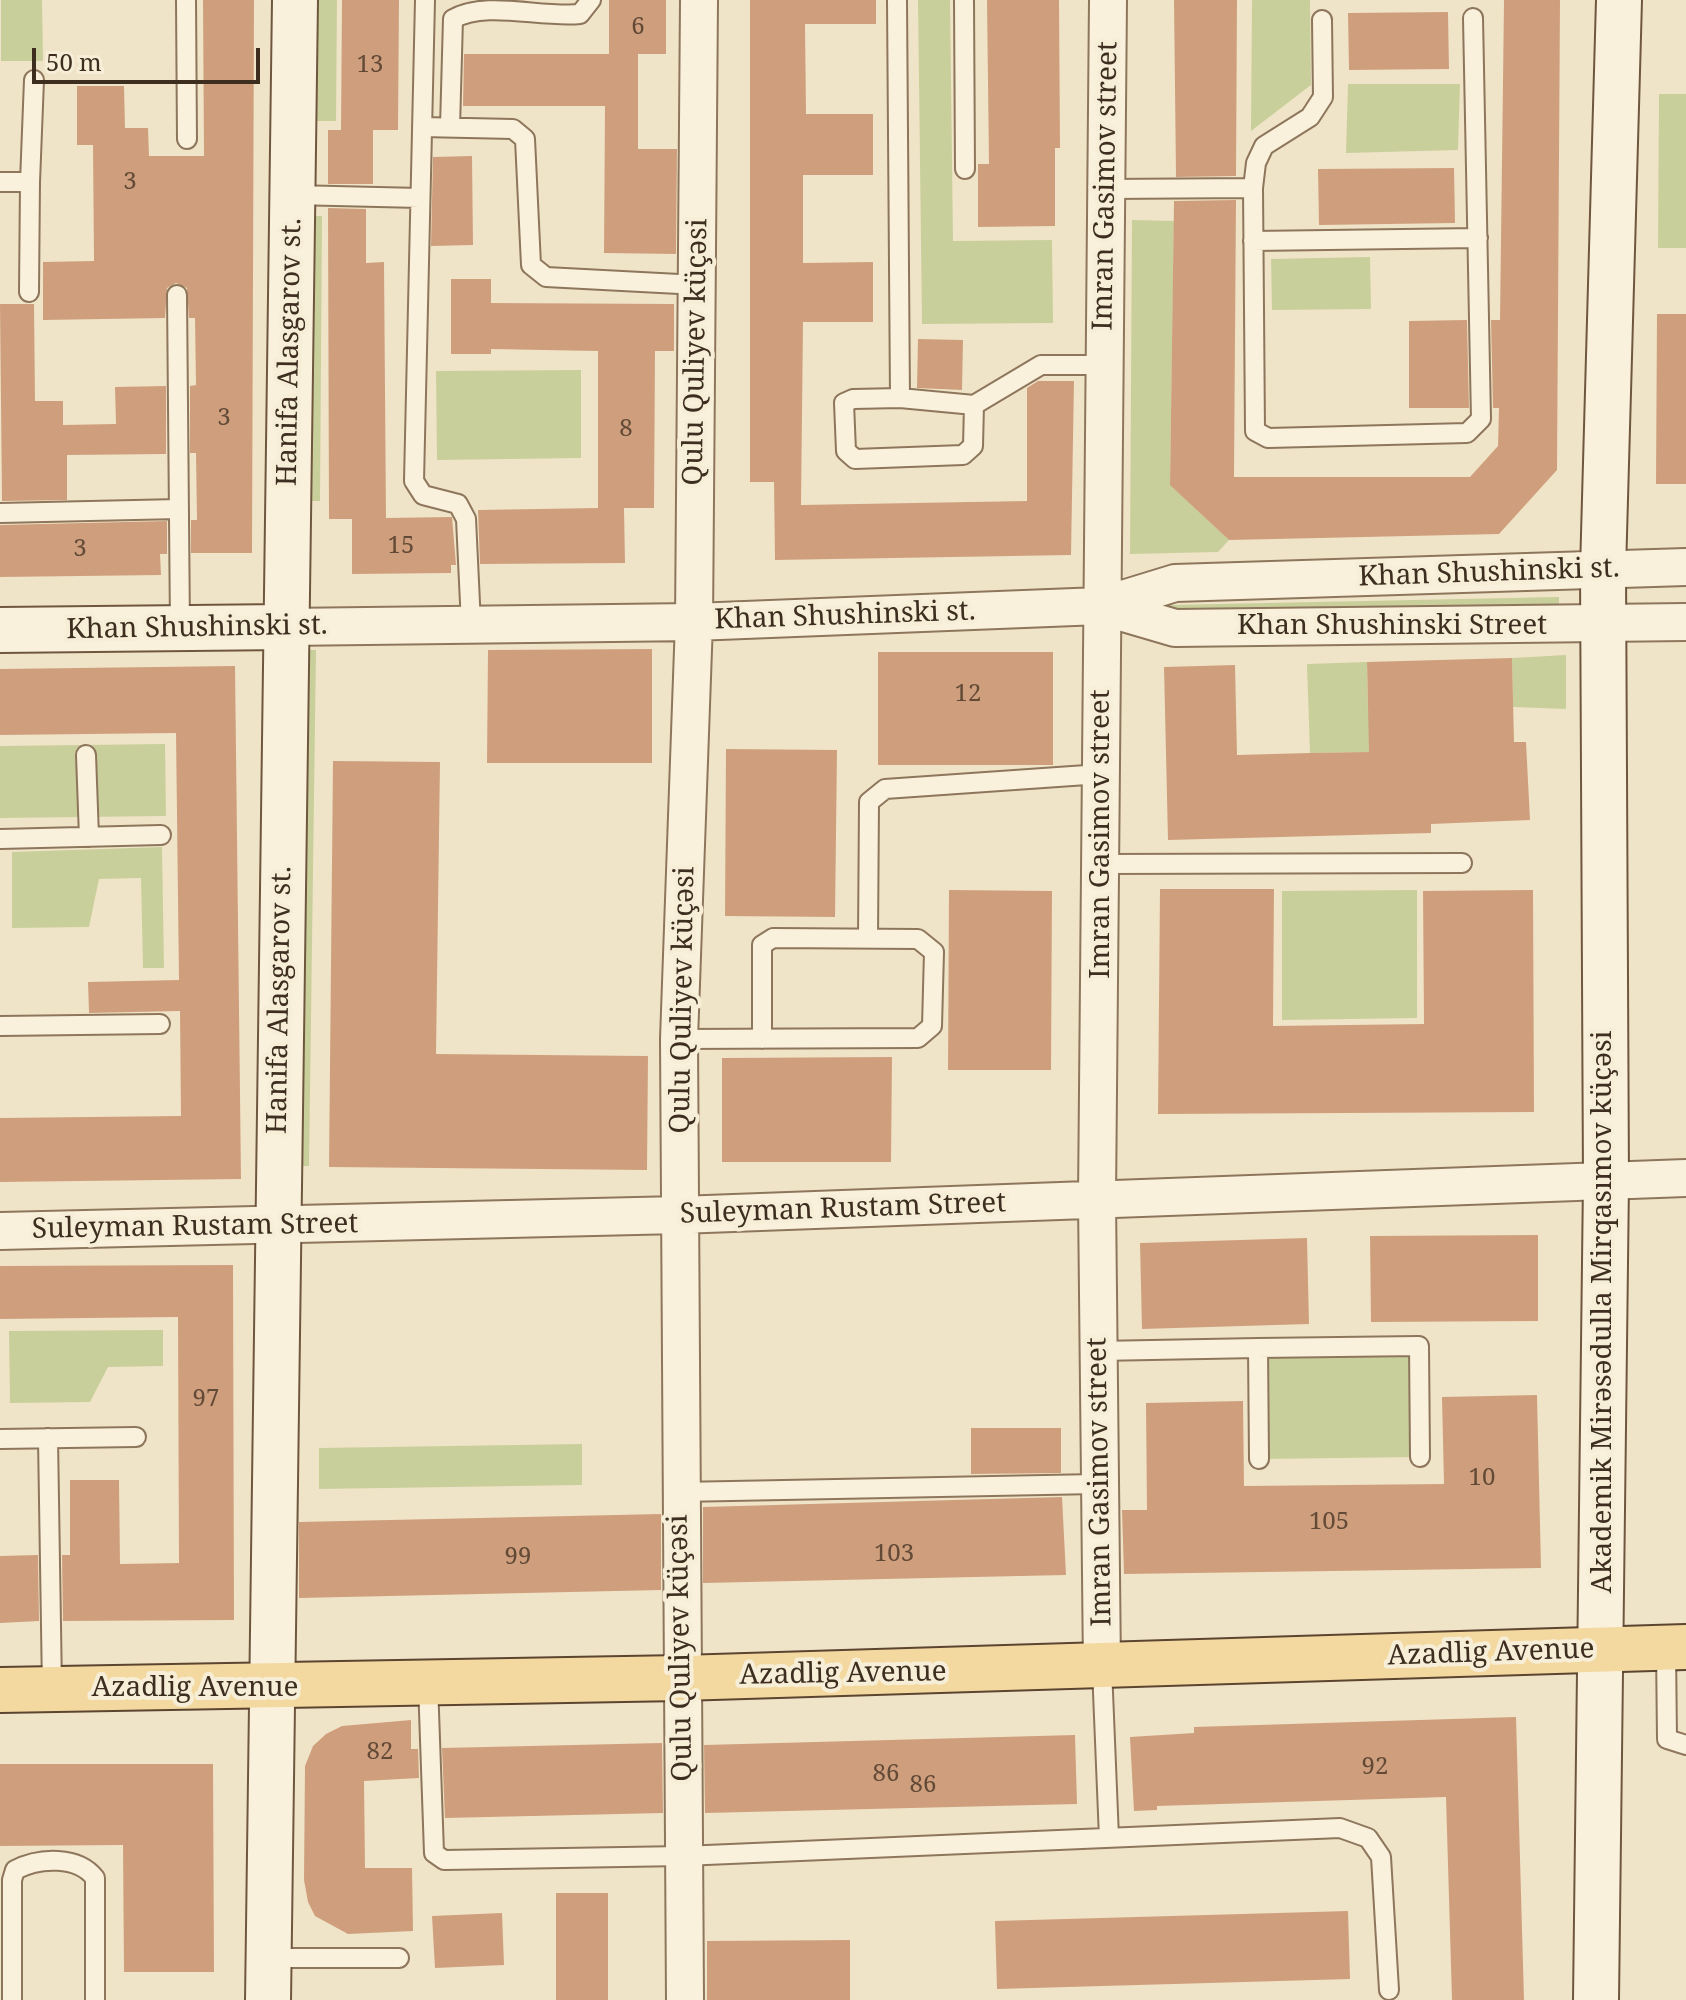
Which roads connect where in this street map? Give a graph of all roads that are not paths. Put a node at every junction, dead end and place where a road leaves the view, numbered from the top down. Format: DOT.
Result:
graph roads {
  1 [pos="186,0"];
  2 [pos="295,0"];
  3 [pos="425,0"];
  4 [pos="591,0"];
  5 [pos="699,0"];
  6 [pos="897,0"];
  7 [pos="964,0"];
  8 [pos="1108,0"];
  9 [pos="1619,0"];
  10 [pos="1473,18"];
  11 [pos="1322,20"];
  12 [pos="34,80"];
  13 [pos="422,127"];
  14 [pos="450,127"];
  15 [pos="187,139"];
  16 [pos="965,169"];
  17 [pos="0,182"];
  18 [pos="30,182"];
  19 [pos="1253,188"];
  20 [pos="1106,189"];
  21 [pos="293,195"];
  22 [pos="420,198"];
  23 [pos="1478,238"];
  24 [pos="1253,241"];
  25 [pos="698,285"];
  26 [pos="29,292"];
  27 [pos="177,295"];
  28 [pos="1103,365"];
  29 [pos="900,398"];
  30 [pos="974,405"];
  31 [pos="179,509"];
  32 [pos="0,513"];
  33 [pos="1686,567"];
  34 [pos="1603,570"];
  35 [pos="1100,606"];
  36 [pos="694,622"];
  37 [pos="1686,622"];
  38 [pos="471,624"];
  39 [pos="1604,625"];
  40 [pos="285,627"];
  41 [pos="180,628"];
  42 [pos="0,630"];
  43 [pos="86,755"];
  44 [pos="1101,774"];
  45 [pos="161,835"];
  46 [pos="89,837"];
  47 [pos="0,839"];
  48 [pos="1462,863"];
  49 [pos="1103,864"];
  50 [pos="868,938"];
  51 [pos="160,1024"];
  52 [pos="0,1026"];
  53 [pos="679,1039"];
  54 [pos="762,1039"];
  55 [pos="1686,1178"];
  56 [pos="1606,1181"];
  57 [pos="1097,1199"];
  58 [pos="679,1215"];
  59 [pos="277,1226"];
  60 [pos="0,1231"];
  61 [pos="1258,1348"];
  62 [pos="1098,1351"];
  63 [pos="136,1437"];
  64 [pos="48,1438"];
  65 [pos="0,1439"];
  66 [pos="1420,1457"];
  67 [pos="1259,1459"];
  68 [pos="1097,1484"];
  69 [pos="679,1492"];
  70 [pos="1676,1647"];
  71 [pos="1600,1649"];
  72 [pos="1102,1668"];
  73 [pos="681,1678"];
  74 [pos="428,1683"];
  75 [pos="274,1687"];
  76 [pos="52,1688"];
  77 [pos="0,1690"];
  78 [pos="1686,1745"];
  79 [pos="1109,1838"];
  80 [pos="683,1856"];
  81 [pos="399,1958"];
  82 [pos="268,1979"];
  83 [pos="1389,1990"];
  84 [pos="12,2000"];
  85 [pos="95,2000"];
  86 [pos="685,2000"];
  87 [pos="1596,2000"];
  1 -- 15 [label="lane"];
  2 -- 21 [label="street, Hanifa Alasgarov st."];
  3 -- 13 [label="lane"];
  4 -- 14 [label="lane"];
  5 -- 25 [label="street, Qulu Quliyev küçəsi"];
  6 -- 29 [label="lane"];
  7 -- 16 [label="lane"];
  8 -- 20 [label="street, Imran Gasimov street"];
  9 -- 34 [label="street"];
  10 -- 23 [label="lane"];
  11 -- 19 [label="lane"];
  12 -- 18 [label="lane"];
  13 -- 14 [label="lane"];
  13 -- 22 [label="lane"];
  14 -- 25 [label="lane"];
  17 -- 18 [label="lane"];
  18 -- 26 [label="lane"];
  19 -- 20 [label="lane"];
  19 -- 24 [label="lane"];
  20 -- 28 [label="street, Imran Gasimov street"];
  21 -- 22 [label="lane"];
  21 -- 40 [label="street, Hanifa Alasgarov st."];
  22 -- 38 [label="lane"];
  23 -- 24 [label="lane"];
  23 -- 24 [label="lane"];
  25 -- 36 [label="street, Qulu Quliyev küçəsi"];
  27 -- 31 [label="lane"];
  28 -- 30 [label="lane"];
  28 -- 35 [label="street, Imran Gasimov street"];
  29 -- 30 [label="lane"];
  29 -- 30 [label="lane"];
  31 -- 32 [label="lane"];
  31 -- 41 [label="lane"];
  33 -- 34 [label="street, Khan Shushinski st."];
  34 -- 35 [label="street, Khan Shushinski st."];
  34 -- 39 [label="street, Akademik Mirəsədulla Mirqasımov küçəsi"];
  35 -- 36 [label="street, Khan Shushinski st."];
  35 -- 39 [label="street, Khan Shushinski Street"];
  35 -- 44 [label="street, Imran Gasimov street"];
  36 -- 38 [label="street, Khan Shushinski st."];
  36 -- 53 [label="street, Qulu Quliyev küçəsi"];
  37 -- 39 [label="street, Khan Shushinski Street"];
  38 -- 40 [label="street, Khan Shushinski st."];
  39 -- 56 [label="street, Akademik Mirəsədulla Mirqasımov küçəsi"];
  40 -- 41 [label="street, Khan Shushinski st."];
  40 -- 59 [label="street, Hanifa Alasgarov st."];
  41 -- 42 [label="street, Khan Shushinski st."];
  43 -- 46 [label="lane"];
  44 -- 49 [label="street, Imran Gasimov street"];
  44 -- 50 [label="lane"];
  45 -- 46 [label="lane"];
  46 -- 47 [label="lane"];
  48 -- 49 [label="lane"];
  49 -- 57 [label="street, Imran Gasimov street"];
  50 -- 54 [label="lane"];
  50 -- 54 [label="lane"];
  51 -- 52 [label="lane"];
  53 -- 54 [label="lane"];
  53 -- 58 [label="street, Qulu Quliyev küçəsi"];
  55 -- 56 [label="street, Suleyman Rustam Street"];
  56 -- 57 [label="street, Suleyman Rustam Street"];
  56 -- 71 [label="street, Akademik Mirəsədulla Mirqasımov küçəsi"];
  57 -- 58 [label="street, Suleyman Rustam Street"];
  57 -- 62 [label="street, Imran Gasimov street"];
  58 -- 59 [label="street, Suleyman Rustam Street"];
  58 -- 69 [label="street, Qulu Quliyev küçəsi"];
  59 -- 60 [label="street, Suleyman Rustam Street"];
  59 -- 75 [label="street, Hanifa Alasgarov st."];
  61 -- 62 [label="lane"];
  61 -- 66 [label="lane"];
  61 -- 67 [label="lane"];
  62 -- 68 [label="street, Imran Gasimov street"];
  63 -- 64 [label="lane"];
  64 -- 65 [label="lane"];
  64 -- 76 [label="lane"];
  68 -- 69 [label="lane"];
  68 -- 72 [label="street, Imran Gasimov street"];
  69 -- 73 [label="street, Qulu Quliyev küçəsi"];
  70 -- 71 [label="main road, Azadlig Avenue"];
  70 -- 78 [label="lane"];
  71 -- 72 [label="main road, Azadlig Avenue"];
  71 -- 87 [label="street, Akademik Mirəsədulla Mirqasımov küçəsi"];
  72 -- 73 [label="main road, Azadlig Avenue"];
  72 -- 79 [label="lane"];
  73 -- 74 [label="main road, Azadlig Avenue"];
  73 -- 80 [label="street, Qulu Quliyev küçəsi"];
  74 -- 75 [label="main road, Azadlig Avenue"];
  74 -- 80 [label="lane"];
  75 -- 76 [label="main road, Azadlig Avenue"];
  75 -- 82 [label="street, Hanifa Alasgarov st."];
  76 -- 77 [label="main road, Azadlig Avenue"];
  79 -- 80 [label="lane"];
  79 -- 83 [label="lane"];
  80 -- 86 [label="street, Qulu Quliyev küçəsi"];
  81 -- 82 [label="lane"];
  84 -- 85 [label="lane"];
}
